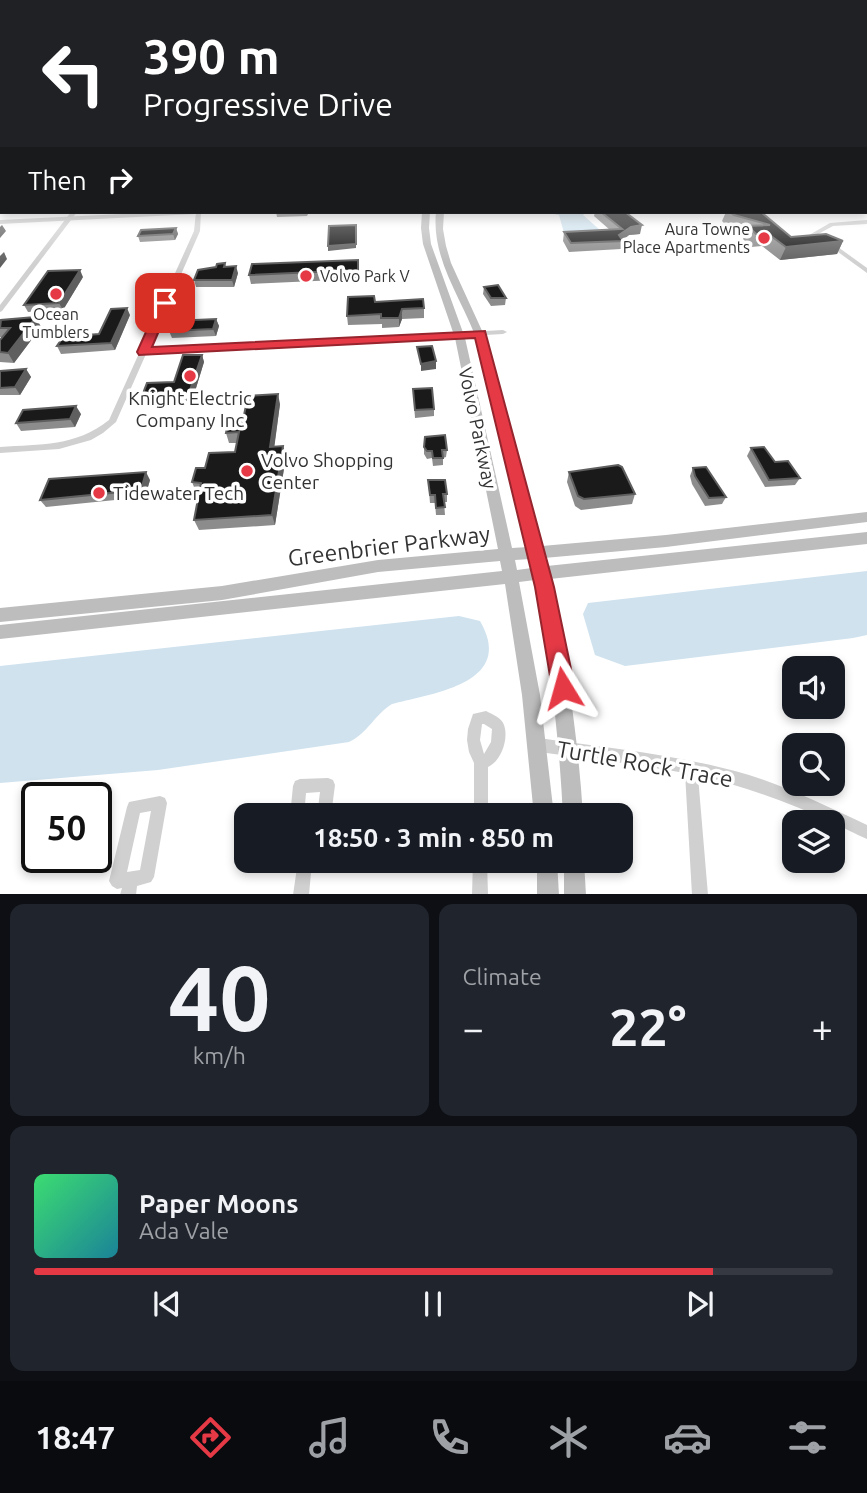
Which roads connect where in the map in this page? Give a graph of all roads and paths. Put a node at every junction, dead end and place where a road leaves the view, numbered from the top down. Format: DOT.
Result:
graph roads {
  1 [pos="113,214"];
  2 [pos="197,214"];
  3 [pos="426,214"];
  4 [pos="440,214"];
  5 [pos="71,215"];
  6 [pos="867,220"];
  7 [pos="0,222"];
  8 [pos="822,228"];
  9 [pos="812,235"];
  10 [pos="796,239"];
  11 [pos="845,252"];
  12 [pos="865,270"];
  13 [pos="0,310"];
  14 [pos="503,332"];
  15 [pos="480,334"];
  16 [pos="459,335"];
  17 [pos="144,352"];
  18 [pos="0,450"];
  19 [pos="866,518"];
  20 [pos="867,538"];
  21 [pos="536,552"];
  22 [pos="505,554"];
  23 [pos="541,573"];
  24 [pos="509,577"];
  25 [pos="0,615"];
  26 [pos="0,632"];
  27 [pos="539,745"];
  28 [pos="570,749"];
  29 [pos="481,761"];
  30 [pos="691,768"];
  31 [pos="298,803"];
  32 [pos="326,803"];
  33 [pos="481,803"];
  34 [pos="543,803"];
  35 [pos="572,803"];
  36 [pos="867,832"];
  37 [pos="304,873"];
  38 [pos="480,873"];
  39 [pos="547,873"];
  40 [pos="574,873"];
  41 [pos="130,887"];
  42 [pos="301,894"];
  43 [pos="480,894"];
  44 [pos="548,894"];
  45 [pos="575,894"];
  46 [pos="700,894"];
  1 -- 5 [label="street"];
  2 -- 17 [label="street"];
  3 -- 16 [label="main road, Volvo Parkway"];
  4 -- 15 [label="main road, Volvo Parkway"];
  5 -- 7 [label="street"];
  5 -- 13 [label="street"];
  6 -- 8 [label="street"];
  6 -- 9 [label="street"];
  8 -- 9 [label="street"];
  8 -- 11 [label="street"];
  9 -- 10 [label="street"];
  9 -- 11 [label="street"];
  9 -- 12 [label="street"];
  11 -- 12 [label="street"];
  14 -- 15 [label="street"];
  15 -- 16 [label="street"];
  15 -- 21 [label="main road, Volvo Parkway"];
  16 -- 17 [label="street"];
  16 -- 22 [label="main road, Volvo Parkway"];
  17 -- 18 [label="street"];
  19 -- 21 [label="main road, Greenbrier Parkway"];
  20 -- 23 [label="main road, Greenbrier Parkway"];
  21 -- 22 [label="main road, Greenbrier Parkway"];
  21 -- 23 [label="main road, Volvo Parkway"];
  22 -- 24 [label="main road, Volvo Parkway"];
  22 -- 25 [label="main road, Greenbrier Parkway"];
  23 -- 24 [label="main road, Greenbrier Parkway"];
  23 -- 28 [label="main road, Volvo Parkway"];
  24 -- 26 [label="main road, Greenbrier Parkway"];
  24 -- 27 [label="main road, Volvo Parkway"];
  27 -- 28 [label="street, Turtle Rock Trace"];
  27 -- 34 [label="main road, Volvo Parkway"];
  28 -- 30 [label="street, Turtle Rock Trace"];
  28 -- 35 [label="main road, Volvo Parkway"];
  29 -- 33 [label="street"];
  30 -- 36 [label="street, Turtle Rock Trace"];
  30 -- 46 [label="street"];
  31 -- 32 [label="street"];
  37 -- 42 [label="street"];
  38 -- 43 [label="street"];
  39 -- 44 [label="main road"];
  40 -- 45 [label="main road"];
  41 -- 41 [label="street"];
}
